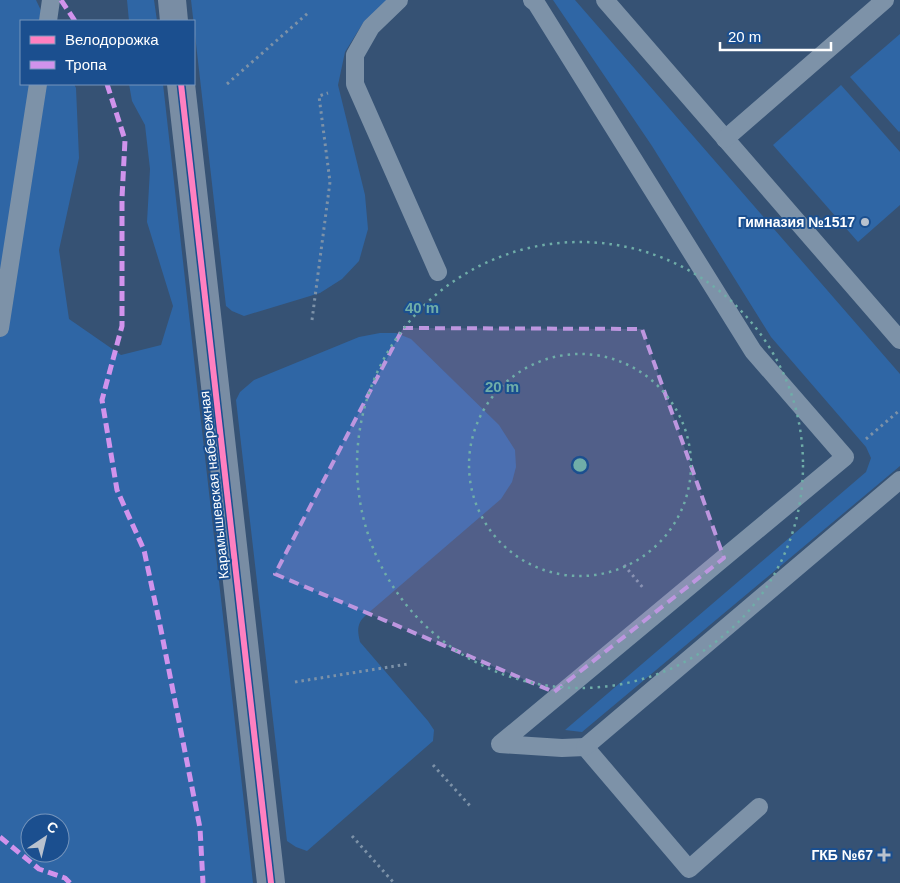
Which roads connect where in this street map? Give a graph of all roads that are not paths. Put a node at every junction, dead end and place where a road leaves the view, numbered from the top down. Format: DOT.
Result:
graph roads {
  1 [pos="51,0"];
  2 [pos="172,0"];
  3 [pos="399,0"];
  4 [pos="532,0"];
  5 [pos="605,0"];
  6 [pos="885,0"];
  7 [pos="48,20"];
  8 [pos="174,20"];
  9 [pos="38,85"];
  10 [pos="181,85"];
  11 [pos="725,139"];
  12 [pos="438,272"];
  13 [pos="0,328"];
  14 [pos="900,340"];
  15 [pos="900,480"];
  16 [pos="585,747"];
  17 [pos="759,807"];
  18 [pos="271,883"];
  1 -- 7 [label="lane"];
  2 -- 8 [label="street"];
  3 -- 12 [label="lane"];
  4 -- 16 [label="lane"];
  5 -- 11 [label="lane"];
  6 -- 11 [label="lane"];
  9 -- 13 [label="lane"];
  10 -- 18 [label="street, Карамышевская набережная"];
  11 -- 14 [label="lane"];
  15 -- 16 [label="lane"];
  16 -- 17 [label="lane"];
}
